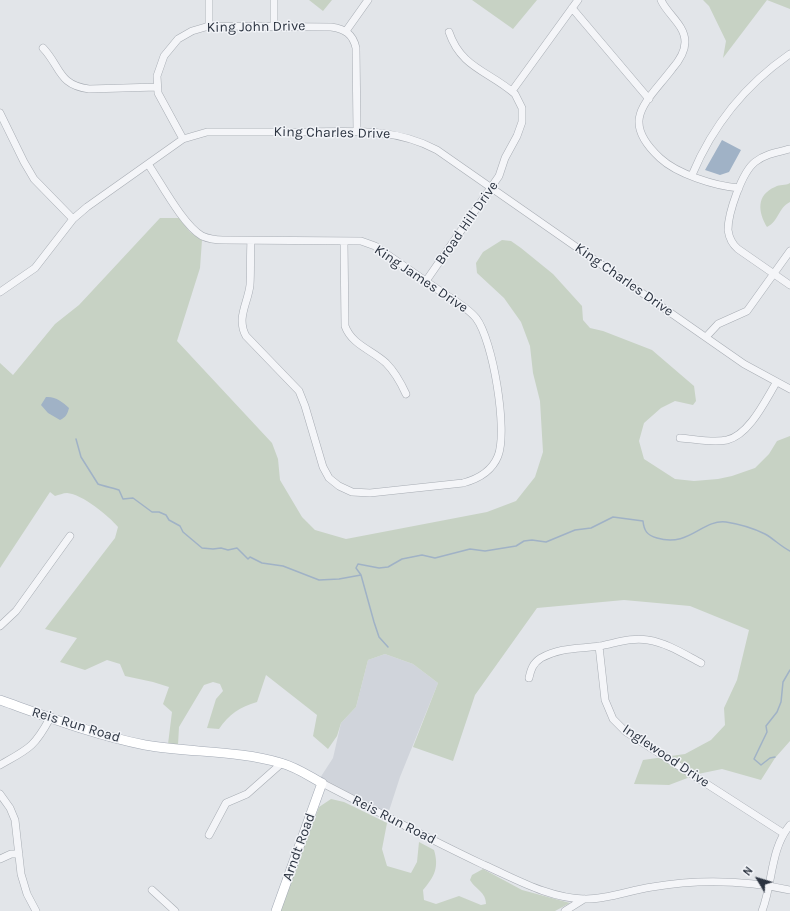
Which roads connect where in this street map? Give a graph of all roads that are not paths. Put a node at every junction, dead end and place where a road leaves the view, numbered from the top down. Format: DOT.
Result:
graph roads {
  1 [pos="209,0"];
  2 [pos="274,0"];
  3 [pos="368,0"];
  4 [pos="578,0"];
  5 [pos="661,0"];
  6 [pos="572,8"];
  7 [pos="274,25"];
  8 [pos="209,26"];
  9 [pos="346,31"];
  10 [pos="449,32"];
  11 [pos="43,48"];
  12 [pos="790,54"];
  13 [pos="157,87"];
  14 [pos="512,91"];
  15 [pos="649,99"];
  16 [pos="0,113"];
  17 [pos="357,131"];
  18 [pos="184,139"];
  19 [pos="790,149"];
  20 [pos="148,164"];
  21 [pos="692,175"];
  22 [pos="492,188"];
  23 [pos="739,188"];
  24 [pos="73,219"];
  25 [pos="251,241"];
  26 [pos="344,241"];
  27 [pos="790,251"];
  28 [pos="774,274"];
  29 [pos="426,281"];
  30 [pos="790,285"];
  31 [pos="0,292"];
  32 [pos="706,338"];
  33 [pos="776,383"];
  34 [pos="790,389"];
  35 [pos="406,394"];
  36 [pos="680,438"];
  37 [pos="70,536"];
  38 [pos="0,626"];
  39 [pos="599,646"];
  40 [pos="701,663"];
  41 [pos="529,678"];
  42 [pos="0,700"];
  43 [pos="50,718"];
  44 [pos="282,763"];
  45 [pos="0,765"];
  46 [pos="322,783"];
  47 [pos="0,794"];
  48 [pos="790,825"];
  49 [pos="783,833"];
  50 [pos="209,835"];
  51 [pos="19,854"];
  52 [pos="0,859"];
  53 [pos="769,885"];
  54 [pos="152,890"];
  55 [pos="790,890"];
  56 [pos="584,899"];
  57 [pos="36,911"];
  58 [pos="175,911"];
  59 [pos="276,911"];
  60 [pos="565,911"];
  61 [pos="762,911"];
  1 -- 8 [label="street"];
  2 -- 7 [label="street"];
  3 -- 9 [label="street"];
  4 -- 6 [label="street"];
  5 -- 15 [label="street"];
  6 -- 14 [label="street"];
  6 -- 15 [label="street"];
  7 -- 8 [label="street, King John Drive"];
  7 -- 9 [label="street, King John Drive"];
  8 -- 13 [label="street, King John Drive"];
  9 -- 17 [label="street"];
  10 -- 14 [label="street, Broad Hill Drive"];
  11 -- 13 [label="street"];
  12 -- 21 [label="street"];
  13 -- 18 [label="street, King John Drive"];
  14 -- 22 [label="street, Broad Hill Drive"];
  15 -- 21 [label="street"];
  16 -- 24 [label="street"];
  17 -- 18 [label="street, King Charles Drive"];
  17 -- 22 [label="street, King Charles Drive"];
  18 -- 20 [label="street, King Charles Drive"];
  19 -- 23 [label="street"];
  20 -- 24 [label="street, King Charles Drive"];
  20 -- 25 [label="street, King James Drive"];
  21 -- 23 [label="street"];
  22 -- 29 [label="street, Broad Hill Drive"];
  22 -- 32 [label="street, King Charles Drive"];
  23 -- 28 [label="street"];
  24 -- 31 [label="street, King Charles Drive"];
  25 -- 26 [label="street, King James Drive"];
  25 -- 29 [label="street, King James Drive"];
  26 -- 29 [label="street, King James Drive"];
  26 -- 35 [label="street"];
  27 -- 28 [label="street"];
  28 -- 30 [label="street"];
  28 -- 32 [label="street"];
  32 -- 33 [label="street, King Charles Drive"];
  33 -- 34 [label="street, King Charles Drive"];
  33 -- 36 [label="street"];
  37 -- 38 [label="street"];
  39 -- 40 [label="street"];
  39 -- 41 [label="street"];
  39 -- 49 [label="street, Inglewood Drive"];
  42 -- 43 [label="main road, Reis Run Road"];
  43 -- 44 [label="main road, Reis Run Road"];
  43 -- 45 [label="street"];
  44 -- 46 [label="main road, Reis Run Road"];
  44 -- 50 [label="street"];
  46 -- 56 [label="street, Reis Run Road"];
  46 -- 59 [label="main road, Arndt Road"];
  47 -- 51 [label="street"];
  48 -- 49 [label="street"];
  49 -- 53 [label="street"];
  51 -- 52 [label="street"];
  51 -- 57 [label="street"];
  53 -- 55 [label="street, Reis Run Road"];
  53 -- 56 [label="street, Reis Run Road"];
  53 -- 61 [label="street"];
  54 -- 58 [label="street"];
  56 -- 60 [label="street"];
}
